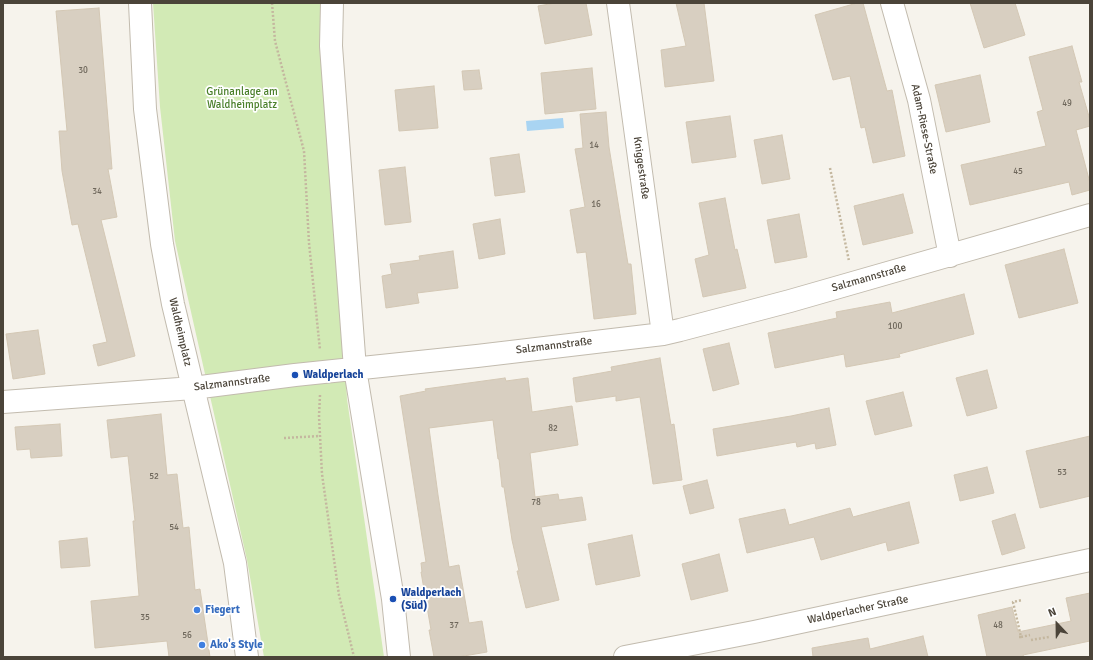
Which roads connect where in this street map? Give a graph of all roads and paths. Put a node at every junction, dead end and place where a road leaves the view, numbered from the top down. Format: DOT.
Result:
graph roads {
  1 [pos="140,3"];
  2 [pos="272,3"];
  3 [pos="332,3"];
  4 [pos="618,3"];
  5 [pos="892,3"];
  6 [pos="830,168"];
  7 [pos="1090,215"];
  8 [pos="950,256"];
  9 [pos="853,282"];
  10 [pos="663,334"];
  11 [pos="355,369"];
  12 [pos="322,373"];
  13 [pos="193,388"];
  14 [pos="3,402"];
  15 [pos="320,436"];
  16 [pos="284,438"];
  17 [pos="1090,560"];
  18 [pos="1022,600"];
  19 [pos="1030,635"];
  20 [pos="1049,637"];
  21 [pos="1031,640"];
  22 [pos="247,657"];
  23 [pos="354,657"];
  24 [pos="399,657"];
  25 [pos="625,657"];
  1 -- 13 [label="street, Waldheimplatz"];
  2 -- 12 [label="path"];
  3 -- 11 [label="street"];
  4 -- 10 [label="street, Kniggestraße"];
  5 -- 8 [label="street, Adam-Riese-Straße"];
  6 -- 9 [label="path"];
  7 -- 8 [label="street, Salzmannstraße"];
  8 -- 9 [label="street, Salzmannstraße"];
  9 -- 10 [label="street, Salzmannstraße"];
  10 -- 11 [label="street, Salzmannstraße"];
  11 -- 12 [label="street, Salzmannstraße"];
  11 -- 24 [label="street"];
  12 -- 13 [label="street, Salzmannstraße"];
  12 -- 15 [label="path"];
  13 -- 14 [label="street, Salzmannstraße"];
  13 -- 22 [label="street, Waldheimplatz"];
  15 -- 16 [label="path"];
  15 -- 23 [label="path"];
  17 -- 25 [label="street, Waldperlacher Straße"];
  18 -- 19 [label="path"];
  20 -- 21 [label="path"];
}
